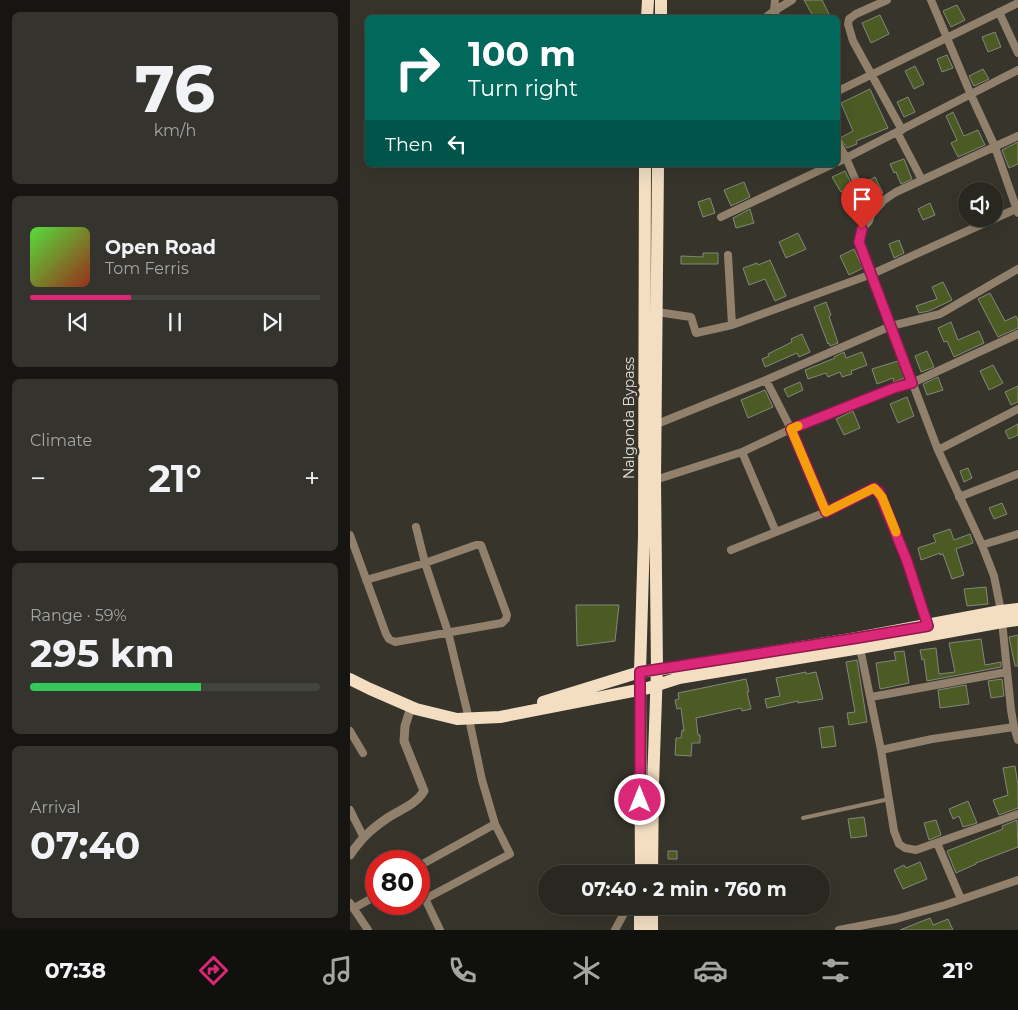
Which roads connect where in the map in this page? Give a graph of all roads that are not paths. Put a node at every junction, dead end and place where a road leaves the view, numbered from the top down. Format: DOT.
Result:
graph roads {
  1 [pos="648,0"];
  2 [pos="661,0"];
  3 [pos="775,0"];
  4 [pos="792,0"];
  5 [pos="887,0"];
  6 [pos="931,0"];
  7 [pos="1018,3"];
  8 [pos="999,12"];
  9 [pos="775,14"];
  10 [pos="647,15"];
  11 [pos="661,15"];
  12 [pos="947,39"];
  13 [pos="1018,53"];
  14 [pos="1018,70"];
  15 [pos="871,74"];
  16 [pos="840,90"];
  17 [pos="971,95"];
  18 [pos="899,131"];
  19 [pos="1018,136"];
  20 [pos="840,147"];
  21 [pos="995,147"];
  22 [pos="846,158"];
  23 [pos="840,161"];
  24 [pos="645,167"];
  25 [pos="658,167"];
  26 [pos="827,167"];
  27 [pos="922,180"];
  28 [pos="1018,210"];
  29 [pos="871,215"];
  30 [pos="721,218"];
  31 [pos="728,255"];
  32 [pos="1018,269"];
  33 [pos="872,274"];
  34 [pos="657,312"];
  35 [pos="732,325"];
  36 [pos="892,326"];
  37 [pos="1018,334"];
  38 [pos="766,380"];
  39 [pos="912,383"];
  40 [pos="1018,409"];
  41 [pos="657,424"];
  42 [pos="791,429"];
  43 [pos="938,450"];
  44 [pos="742,452"];
  45 [pos="1018,474"];
  46 [pos="655,480"];
  47 [pos="959,497"];
  48 [pos="826,512"];
  49 [pos="416,527"];
  50 [pos="776,532"];
  51 [pos="1018,534"];
  52 [pos="350,535"];
  53 [pos="982,545"];
  54 [pos="731,550"];
  55 [pos="425,563"];
  56 [pos="366,580"];
  57 [pos="1018,610"];
  58 [pos="1002,616"];
  59 [pos="1018,620"];
  60 [pos="928,626"];
  61 [pos="448,632"];
  62 [pos="860,648"];
  63 [pos="657,669"];
  64 [pos="640,672"];
  65 [pos="1007,672"];
  66 [pos="350,679"];
  67 [pos="656,686"];
  68 [pos="640,689"];
  69 [pos="870,697"];
  70 [pos="411,706"];
  71 [pos="518,712"];
  72 [pos="469,719"];
  73 [pos="1014,727"];
  74 [pos="350,731"];
  75 [pos="1018,740"];
  76 [pos="881,750"];
  77 [pos="363,753"];
  78 [pos="889,799"];
  79 [pos="350,810"];
  80 [pos="1018,814"];
  81 [pos="803,818"];
  82 [pos="495,824"];
  83 [pos="363,836"];
  84 [pos="937,843"];
  85 [pos="350,855"];
  86 [pos="430,860"];
  87 [pos="640,865"];
  88 [pos="652,865"];
  89 [pos="1018,880"];
  90 [pos="430,896"];
  91 [pos="961,899"];
  92 [pos="365,900"];
  93 [pos="352,905"];
  94 [pos="430,909"];
  95 [pos="623,915"];
  96 [pos="640,915"];
  97 [pos="652,915"];
  98 [pos="368,930"];
  99 [pos="440,930"];
  100 [pos="615,930"];
  101 [pos="640,930"];
  102 [pos="652,930"];
  103 [pos="839,930"];
  1 -- 10 [label="highway"];
  2 -- 11 [label="highway"];
  3 -- 9 [label="street"];
  4 -- 9 [label="street"];
  5 -- 15 [label="street"];
  6 -- 12 [label="street"];
  7 -- 8 [label="street"];
  8 -- 12 [label="street"];
  8 -- 13 [label="street"];
  12 -- 15 [label="street"];
  12 -- 17 [label="street"];
  14 -- 17 [label="street"];
  15 -- 16 [label="street"];
  15 -- 18 [label="street"];
  17 -- 18 [label="street"];
  17 -- 21 [label="street"];
  18 -- 22 [label="street"];
  18 -- 27 [label="street"];
  19 -- 21 [label="street"];
  20 -- 22 [label="street"];
  21 -- 27 [label="street"];
  21 -- 28 [label="street"];
  22 -- 23 [label="street"];
  22 -- 29 [label="street"];
  24 -- 64 [label="highway, Nalgonda Bypass"];
  25 -- 34 [label="highway, Nalgonda Bypass"];
  26 -- 30 [label="street"];
  27 -- 29 [label="street"];
  28 -- 33 [label="street"];
  29 -- 33 [label="street"];
  31 -- 35 [label="street"];
  32 -- 36 [label="street"];
  33 -- 35 [label="street"];
  33 -- 36 [label="street"];
  34 -- 35 [label="street"];
  34 -- 41 [label="highway, Nalgonda Bypass"];
  36 -- 38 [label="street"];
  36 -- 39 [label="street"];
  37 -- 39 [label="street"];
  38 -- 41 [label="street"];
  38 -- 42 [label="street"];
  39 -- 42 [label="street"];
  39 -- 43 [label="street"];
  40 -- 43 [label="street"];
  41 -- 46 [label="highway, Nalgonda Bypass"];
  42 -- 44 [label="street"];
  42 -- 48 [label="street"];
  43 -- 47 [label="street"];
  44 -- 46 [label="street"];
  44 -- 50 [label="street"];
  45 -- 47 [label="street"];
  46 -- 63 [label="highway, Nalgonda Bypass"];
  47 -- 53 [label="street"];
  48 -- 50 [label="street"];
  48 -- 60 [label="street"];
  49 -- 55 [label="street"];
  50 -- 54 [label="street"];
  51 -- 53 [label="street"];
  52 -- 56 [label="street"];
  53 -- 58 [label="street"];
  55 -- 56 [label="street"];
  55 -- 61 [label="street"];
  55 -- 61 [label="street"];
  56 -- 61 [label="street"];
  57 -- 58 [label="highway"];
  58 -- 59 [label="highway"];
  58 -- 60 [label="highway"];
  58 -- 62 [label="highway"];
  58 -- 65 [label="street"];
  60 -- 63 [label="highway"];
  61 -- 72 [label="street"];
  62 -- 67 [label="highway"];
  62 -- 69 [label="street"];
  63 -- 64 [label="highway"];
  63 -- 67 [label="highway, Nalgonda Bypass"];
  64 -- 68 [label="highway, Nalgonda Bypass"];
  64 -- 71 [label="highway"];
  65 -- 69 [label="street"];
  65 -- 73 [label="street"];
  66 -- 70 [label="highway"];
  67 -- 68 [label="highway"];
  67 -- 88 [label="highway"];
  68 -- 71 [label="highway"];
  68 -- 87 [label="highway"];
  69 -- 76 [label="street"];
  70 -- 72 [label="highway"];
  70 -- 83 [label="street"];
  71 -- 72 [label="highway"];
  72 -- 82 [label="street"];
  73 -- 75 [label="street"];
  73 -- 76 [label="street"];
  74 -- 77 [label="street"];
  76 -- 78 [label="street"];
  78 -- 81 [label="lane"];
  78 -- 84 [label="street"];
  79 -- 83 [label="street"];
  80 -- 84 [label="street"];
  82 -- 86 [label="street"];
  82 -- 90 [label="street"];
  83 -- 85 [label="street"];
  84 -- 91 [label="street"];
  89 -- 91 [label="street"];
  91 -- 103 [label="street"];
  92 -- 93 [label="street"];
  93 -- 98 [label="street"];
  94 -- 99 [label="street"];
  95 -- 100 [label="street"];
  96 -- 101 [label="highway"];
  97 -- 102 [label="highway"];
}
